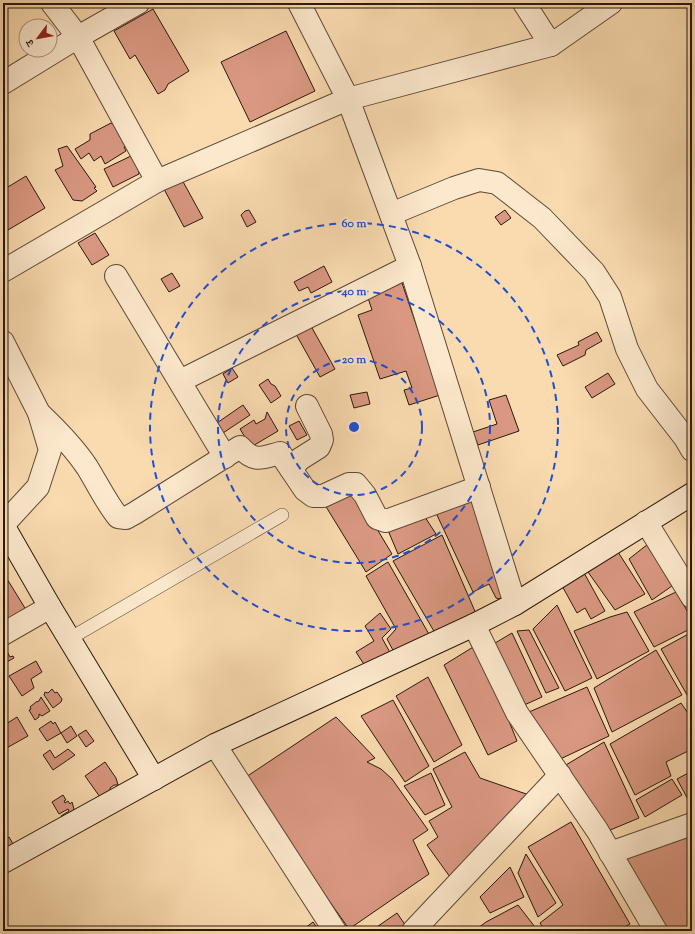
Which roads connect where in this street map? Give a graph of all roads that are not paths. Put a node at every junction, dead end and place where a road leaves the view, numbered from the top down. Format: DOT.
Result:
graph roads {
  1 [pos="52,3"];
  2 [pos="138,3"];
  3 [pos="299,3"];
  4 [pos="524,3"];
  5 [pos="611,3"];
  6 [pos="78,37"];
  7 [pos="551,45"];
  8 [pos="3,83"];
  9 [pos="348,99"];
  10 [pos="157,181"];
  11 [pos="391,214"];
  12 [pos="410,266"];
  13 [pos="3,271"];
  14 [pos="116,276"];
  15 [pos="3,342"];
  16 [pos="180,381"];
  17 [pos="307,406"];
  18 [pos="39,413"];
  19 [pos="692,450"];
  20 [pos="225,457"];
  21 [pos="291,469"];
  22 [pos="479,487"];
  23 [pos="692,494"];
  24 [pos="282,515"];
  25 [pos="646,522"];
  26 [pos="3,525"];
  27 [pos="692,597"];
  28 [pos="515,604"];
  29 [pos="50,607"];
  30 [pos="474,625"];
  31 [pos="3,634"];
  32 [pos="69,639"];
  33 [pos="215,745"];
  34 [pos="560,775"];
  35 [pos="154,779"];
  36 [pos="692,824"];
  37 [pos="610,853"];
  38 [pos="3,862"];
  39 [pos="335,931"];
  40 [pos="413,931"];
  41 [pos="656,931"];
  1 -- 6 [label="street"];
  2 -- 6 [label="street"];
  3 -- 9 [label="street"];
  4 -- 7 [label="street"];
  5 -- 7 [label="street"];
  6 -- 8 [label="street"];
  6 -- 10 [label="street"];
  7 -- 9 [label="street"];
  9 -- 10 [label="street"];
  9 -- 11 [label="street"];
  10 -- 13 [label="street"];
  11 -- 12 [label="street"];
  11 -- 19 [label="street"];
  12 -- 16 [label="street"];
  12 -- 22 [label="street"];
  14 -- 16 [label="street"];
  15 -- 18 [label="street"];
  16 -- 20 [label="street"];
  17 -- 21 [label="street"];
  18 -- 20 [label="street"];
  18 -- 26 [label="street"];
  20 -- 21 [label="street"];
  21 -- 22 [label="street"];
  22 -- 28 [label="street"];
  23 -- 25 [label="street"];
  24 -- 32 [label="lane"];
  25 -- 27 [label="street"];
  25 -- 28 [label="street"];
  26 -- 29 [label="street"];
  28 -- 30 [label="street"];
  29 -- 31 [label="street"];
  29 -- 32 [label="street"];
  30 -- 33 [label="street"];
  30 -- 34 [label="street"];
  32 -- 35 [label="street"];
  33 -- 35 [label="street"];
  33 -- 39 [label="street"];
  34 -- 37 [label="street"];
  34 -- 40 [label="street"];
  35 -- 38 [label="street"];
  36 -- 37 [label="street"];
  37 -- 41 [label="street"];
}
